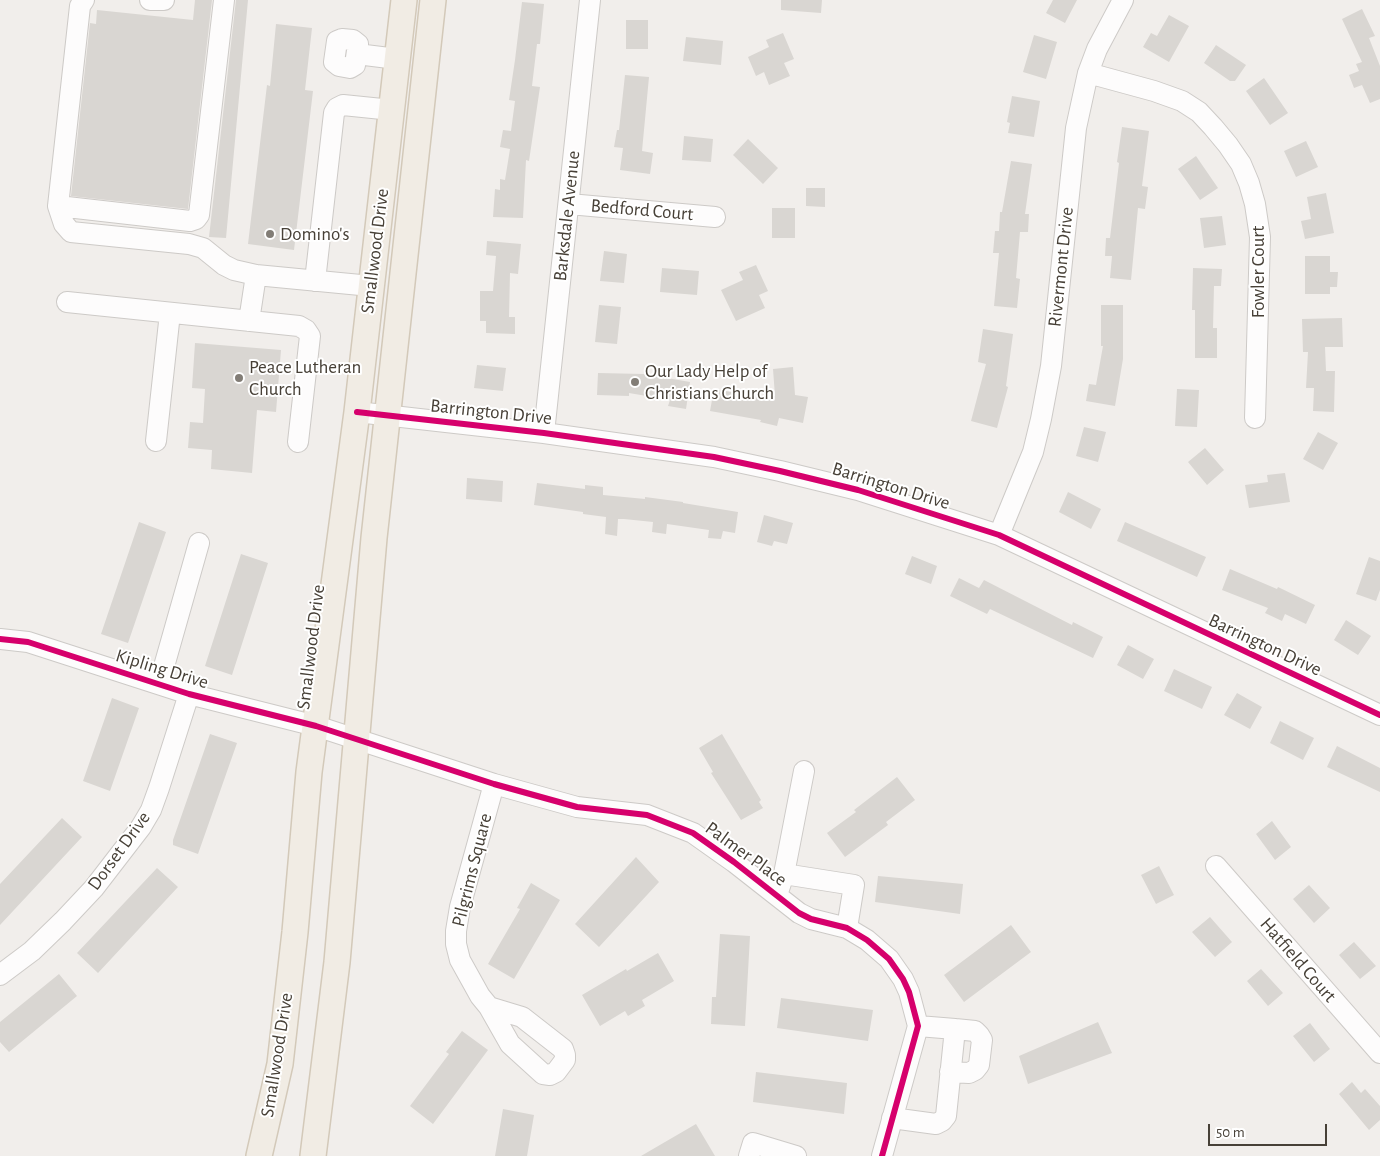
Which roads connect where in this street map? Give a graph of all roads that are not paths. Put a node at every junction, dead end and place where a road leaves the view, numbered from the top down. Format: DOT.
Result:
graph roads {
  1 [pos="84,0"];
  2 [pos="150,0"];
  3 [pos="164,0"];
  4 [pos="224,0"];
  5 [pos="404,0"];
  6 [pos="433,0"];
  7 [pos="590,0"];
  8 [pos="1123,0"];
  9 [pos="357,54"];
  10 [pos="397,59"];
  11 [pos="1088,73"];
  12 [pos="392,110"];
  13 [pos="569,204"];
  14 [pos="58,206"];
  15 [pos="715,217"];
  16 [pos="256,274"];
  17 [pos="315,281"];
  18 [pos="371,286"];
  19 [pos="67,302"];
  20 [pos="170,313"];
  21 [pos="249,321"];
  22 [pos="357,412"];
  23 [pos="389,416"];
  24 [pos="1255,418"];
  25 [pos="544,433"];
  26 [pos="156,441"];
  27 [pos="298,442"];
  28 [pos="999,535"];
  29 [pos="199,543"];
  30 [pos="0,639"];
  31 [pos="159,684"];
  32 [pos="189,694"];
  33 [pos="1380,715"];
  34 [pos="316,726"];
  35 [pos="356,740"];
  36 [pos="804,771"];
  37 [pos="494,784"];
  38 [pos="1216,866"];
  39 [pos="784,874"];
  40 [pos="778,895"];
  41 [pos="847,928"];
  42 [pos="0,975"];
  43 [pos="490,1007"];
  44 [pos="918,1026"];
  45 [pos="955,1029"];
  46 [pos="1380,1053"];
  47 [pos="950,1072"];
  48 [pos="892,1118"];
  49 [pos="259,1156"];
  50 [pos="313,1156"];
  51 [pos="749,1156"];
  52 [pos="796,1156"];
  53 [pos="882,1156"];
  1 -- 14 [label="street"];
  2 -- 3 [label="street"];
  4 -- 14 [label="street"];
  5 -- 10 [label="main road, Smallwood Drive"];
  6 -- 23 [label="main road, Smallwood Drive"];
  7 -- 13 [label="street, Barksdale Avenue"];
  8 -- 11 [label="street, Rivermont Drive"];
  9 -- 10 [label="street"];
  10 -- 12 [label="main road, Smallwood Drive"];
  11 -- 24 [label="street, Fowler Court"];
  11 -- 28 [label="street, Rivermont Drive"];
  12 -- 17 [label="street"];
  12 -- 18 [label="main road, Smallwood Drive"];
  13 -- 15 [label="street, Bedford Court"];
  13 -- 25 [label="street, Barksdale Avenue"];
  14 -- 16 [label="street"];
  16 -- 17 [label="street"];
  16 -- 21 [label="street"];
  17 -- 18 [label="street"];
  18 -- 22 [label="main road, Smallwood Drive"];
  19 -- 20 [label="street"];
  20 -- 21 [label="street"];
  20 -- 26 [label="street"];
  21 -- 27 [label="street"];
  22 -- 23 [label="street, Barrington Drive"];
  22 -- 34 [label="main road, Smallwood Drive"];
  23 -- 25 [label="street, Barrington Drive"];
  23 -- 35 [label="main road, Smallwood Drive"];
  25 -- 28 [label="street, Barrington Drive"];
  28 -- 33 [label="street, Barrington Drive"];
  29 -- 31 [label="street"];
  30 -- 31 [label="street, Kipling Drive"];
  31 -- 32 [label="street, Kipling Drive"];
  32 -- 34 [label="street, Kipling Drive"];
  32 -- 42 [label="street, Dorset Drive"];
  34 -- 35 [label="street, Palmer Place"];
  34 -- 49 [label="main road, Smallwood Drive"];
  35 -- 37 [label="street, Palmer Place"];
  35 -- 50 [label="main road, Smallwood Drive"];
  36 -- 39 [label="street"];
  37 -- 40 [label="street, Palmer Place"];
  37 -- 43 [label="street, Pilgrims Square"];
  38 -- 46 [label="street, Hatfield Court"];
  39 -- 40 [label="street"];
  39 -- 41 [label="street"];
  40 -- 41 [label="street, Palmer Place"];
  41 -- 44 [label="street, Palmer Place"];
  44 -- 45 [label="street"];
  44 -- 48 [label="street"];
  45 -- 47 [label="street"];
  45 -- 47 [label="street"];
  47 -- 48 [label="street"];
  48 -- 53 [label="street"];
  51 -- 52 [label="street"];
}
